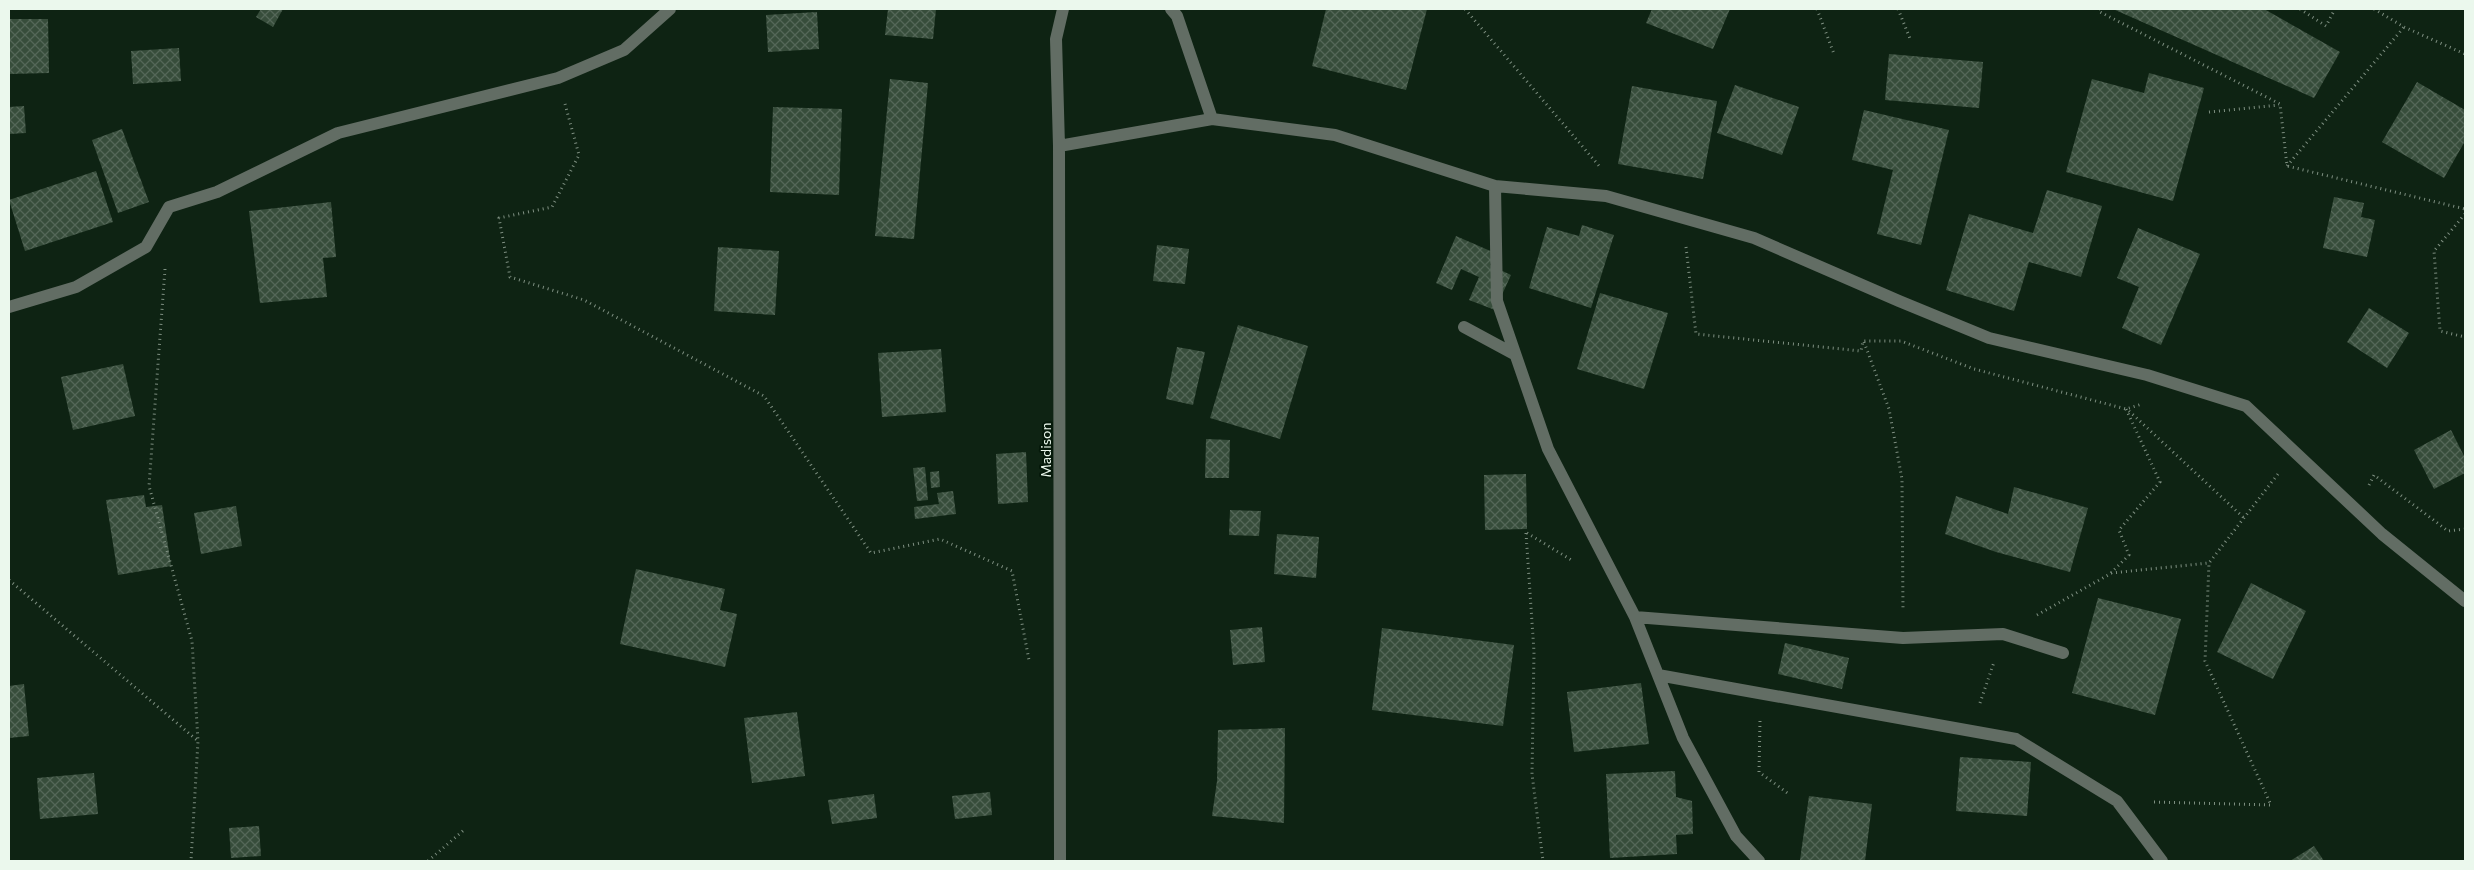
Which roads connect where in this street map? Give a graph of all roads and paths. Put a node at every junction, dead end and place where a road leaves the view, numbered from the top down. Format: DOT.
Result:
graph roads {
  1 [pos="670,9"];
  2 [pos="1064,9"];
  3 [pos="1171,9"];
  4 [pos="1465,9"];
  5 [pos="1816,9"];
  6 [pos="1898,9"];
  7 [pos="2099,9"];
  8 [pos="2300,9"];
  9 [pos="2334,9"];
  10 [pos="2374,9"];
  11 [pos="2404,27"];
  12 [pos="1911,42"];
  13 [pos="1834,54"];
  14 [pos="2465,54"];
  15 [pos="558,78"];
  16 [pos="2280,104"];
  17 [pos="2209,112"];
  18 [pos="1212,118"];
  19 [pos="1059,146"];
  20 [pos="2287,166"];
  21 [pos="1495,186"];
  22 [pos="1632,203"];
  23 [pos="2465,209"];
  24 [pos="2465,214"];
  25 [pos="1683,218"];
  26 [pos="165,267"];
  27 [pos="9,307"];
  28 [pos="1464,327"];
  29 [pos="2465,337"];
  30 [pos="1863,341"];
  31 [pos="1514,354"];
  32 [pos="2144,403"];
  33 [pos="2126,409"];
  34 [pos="2296,452"];
  35 [pos="2374,475"];
  36 [pos="2244,518"];
  37 [pos="2465,529"];
  38 [pos="1526,533"];
  39 [pos="2209,563"];
  40 [pos="9,580"];
  41 [pos="2465,601"];
  42 [pos="1635,617"];
  43 [pos="1903,638"];
  44 [pos="2063,653"];
  45 [pos="1031,667"];
  46 [pos="1658,674"];
  47 [pos="1760,693"];
  48 [pos="198,741"];
  49 [pos="1790,795"];
  50 [pos="2117,802"];
  51 [pos="464,830"];
  52 [pos="191,861"];
  53 [pos="428,861"];
  54 [pos="1060,861"];
  55 [pos="1543,861"];
  56 [pos="1759,861"];
  57 [pos="2162,861"];
  1 -- 15 [label="street"];
  2 -- 19 [label="street, Madison"];
  3 -- 18 [label="street"];
  4 -- 22 [label="path"];
  5 -- 13 [label="path"];
  6 -- 12 [label="path"];
  7 -- 16 [label="path"];
  8 -- 9 [label="path"];
  10 -- 11 [label="path"];
  11 -- 14 [label="path"];
  11 -- 20 [label="path"];
  15 -- 27 [label="street"];
  15 -- 45 [label="path"];
  16 -- 17 [label="path"];
  16 -- 20 [label="path"];
  18 -- 19 [label="street"];
  18 -- 21 [label="street"];
  19 -- 54 [label="street, Madison"];
  20 -- 23 [label="path"];
  21 -- 22 [label="street"];
  21 -- 31 [label="street"];
  22 -- 25 [label="street"];
  24 -- 29 [label="path"];
  25 -- 30 [label="path"];
  25 -- 34 [label="street"];
  26 -- 48 [label="path"];
  28 -- 31 [label="street"];
  30 -- 33 [label="path"];
  30 -- 43 [label="path"];
  31 -- 42 [label="street"];
  32 -- 33 [label="path"];
  33 -- 36 [label="path"];
  33 -- 39 [label="path"];
  34 -- 36 [label="path"];
  34 -- 41 [label="street"];
  35 -- 37 [label="path"];
  36 -- 39 [label="path"];
  38 -- 55 [label="path"];
  39 -- 50 [label="path"];
  40 -- 48 [label="path"];
  42 -- 43 [label="street"];
  42 -- 46 [label="street"];
  43 -- 44 [label="street"];
  46 -- 47 [label="street"];
  46 -- 56 [label="street"];
  47 -- 49 [label="path"];
  47 -- 50 [label="street"];
  48 -- 52 [label="path"];
  50 -- 57 [label="street"];
  51 -- 53 [label="path"];
}
